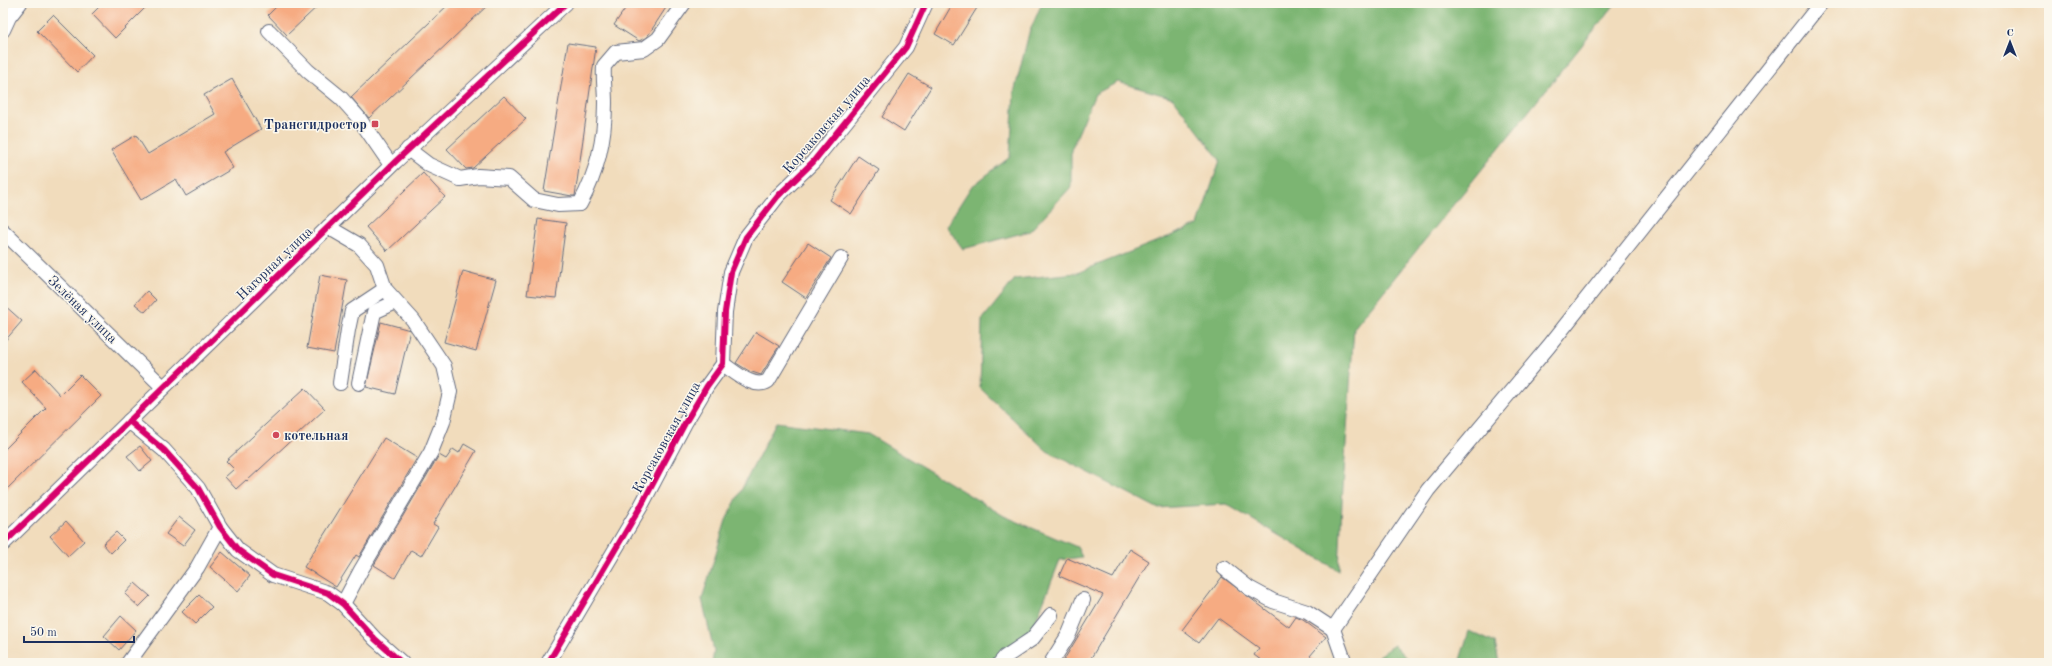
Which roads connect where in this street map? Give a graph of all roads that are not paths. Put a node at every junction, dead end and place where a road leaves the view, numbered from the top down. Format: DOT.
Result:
graph roads {
  1 [pos="20,3"];
  2 [pos="566,3"];
  3 [pos="684,3"];
  4 [pos="926,3"];
  5 [pos="1821,3"];
  6 [pos="3,30"];
  7 [pos="269,31"];
  8 [pos="408,149"];
  9 [pos="391,165"];
  10 [pos="328,227"];
  11 [pos="3,231"];
  12 [pos="841,258"];
  13 [pos="385,289"];
  14 [pos="396,302"];
  15 [pos="723,364"];
  16 [pos="340,383"];
  17 [pos="359,383"];
  18 [pos="163,387"];
  19 [pos="128,421"];
  20 [pos="220,528"];
  21 [pos="3,544"];
  22 [pos="1224,568"];
  23 [pos="1083,600"];
  24 [pos="343,604"];
  25 [pos="1052,615"];
  26 [pos="1333,629"];
  27 [pos="128,663"];
  28 [pos="402,663"];
  29 [pos="548,663"];
  30 [pos="1000,663"];
  31 [pos="1051,663"];
  32 [pos="1345,663"];
  1 -- 6 [label="street"];
  2 -- 8 [label="street, Нагорная улица"];
  3 -- 8 [label="street"];
  4 -- 15 [label="street, Корсаковская улица"];
  5 -- 26 [label="street"];
  7 -- 9 [label="street"];
  8 -- 9 [label="street, Нагорная улица"];
  9 -- 10 [label="street, Нагорная улица"];
  10 -- 13 [label="street"];
  10 -- 18 [label="street, Нагорная улица"];
  11 -- 18 [label="street, Зелёная улица"];
  12 -- 15 [label="street"];
  13 -- 14 [label="street"];
  13 -- 16 [label="street"];
  14 -- 17 [label="street"];
  14 -- 24 [label="street"];
  15 -- 29 [label="street, Корсаковская улица"];
  18 -- 19 [label="street, Нагорная улица"];
  19 -- 20 [label="street"];
  19 -- 21 [label="street, Нагорная улица"];
  20 -- 24 [label="street"];
  20 -- 27 [label="street"];
  22 -- 26 [label="street"];
  23 -- 31 [label="street"];
  24 -- 28 [label="street"];
  25 -- 30 [label="street"];
  26 -- 32 [label="street"];
}
